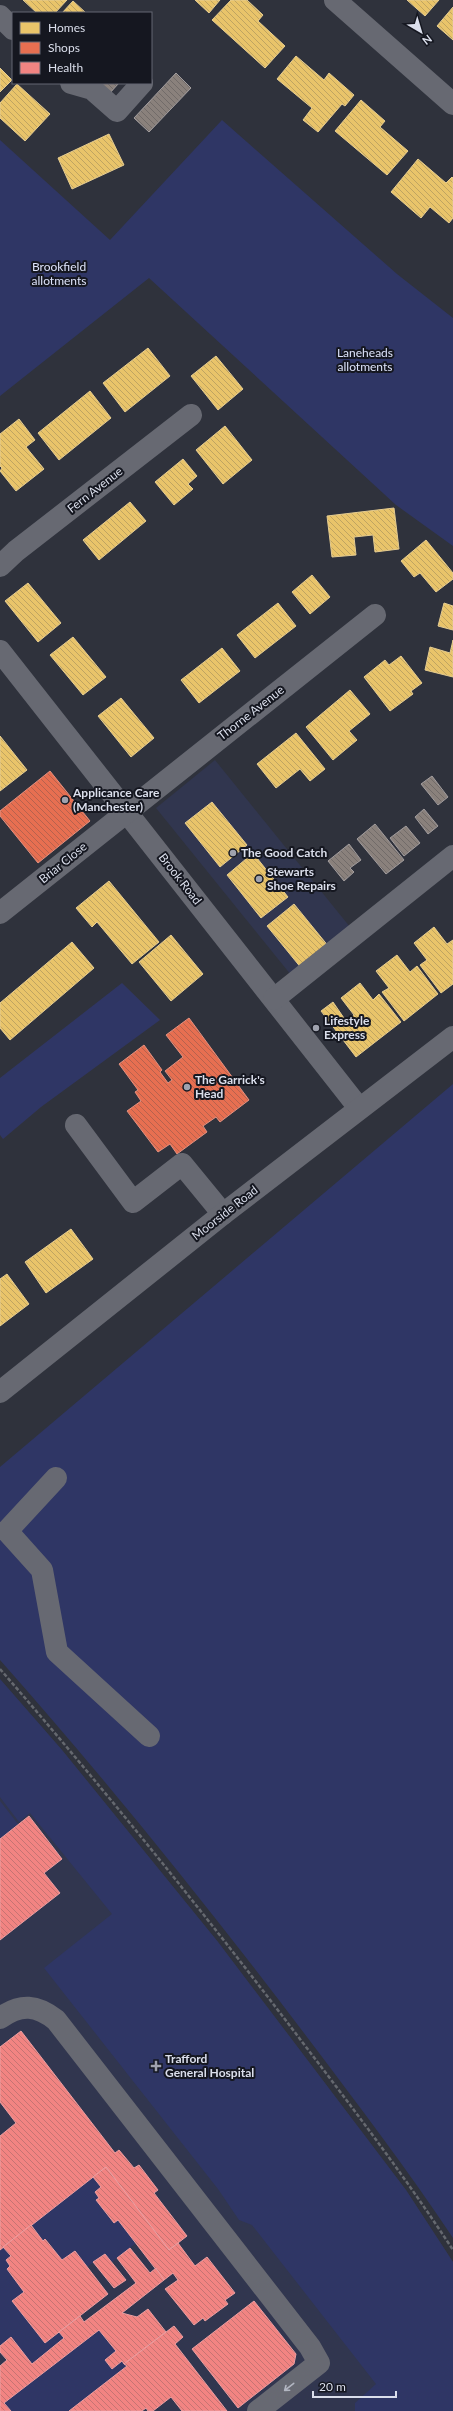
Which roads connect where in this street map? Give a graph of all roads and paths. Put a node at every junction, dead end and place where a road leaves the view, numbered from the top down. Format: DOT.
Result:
graph roads {
  1 [pos="335,0"];
  2 [pos="0,16"];
  3 [pos="12,27"];
  4 [pos="72,84"];
  5 [pos="141,84"];
  6 [pos="453,104"];
  7 [pos="191,415"];
  8 [pos="0,566"];
  9 [pos="375,615"];
  10 [pos="0,651"];
  11 [pos="127,812"];
  12 [pos="453,856"];
  13 [pos="0,913"];
  14 [pos="274,999"];
  15 [pos="453,1037"];
  16 [pos="359,1108"];
  17 [pos="76,1125"];
  18 [pos="223,1214"];
  19 [pos="0,1392"];
  20 [pos="56,1478"];
  21 [pos="0,1669"];
  22 [pos="149,1736"];
  23 [pos="0,2018"];
  24 [pos="453,2250"];
  25 [pos="258,2411"];
  1 -- 6 [label="street"];
  2 -- 3 [label="street"];
  4 -- 5 [label="street"];
  7 -- 8 [label="street, Fern Avenue"];
  9 -- 11 [label="street, Thorne Avenue"];
  10 -- 11 [label="street, Brook Road"];
  11 -- 13 [label="street, Briar Close"];
  11 -- 14 [label="street, Brook Road"];
  12 -- 14 [label="street"];
  14 -- 16 [label="street, Brook Road"];
  15 -- 16 [label="street, Moorside Road"];
  16 -- 18 [label="street, Moorside Road"];
  17 -- 18 [label="street"];
  18 -- 19 [label="street, Moorside Road"];
  20 -- 22 [label="street"];
  21 -- 24 [label="path"];
  23 -- 25 [label="street, one-way"];
}
